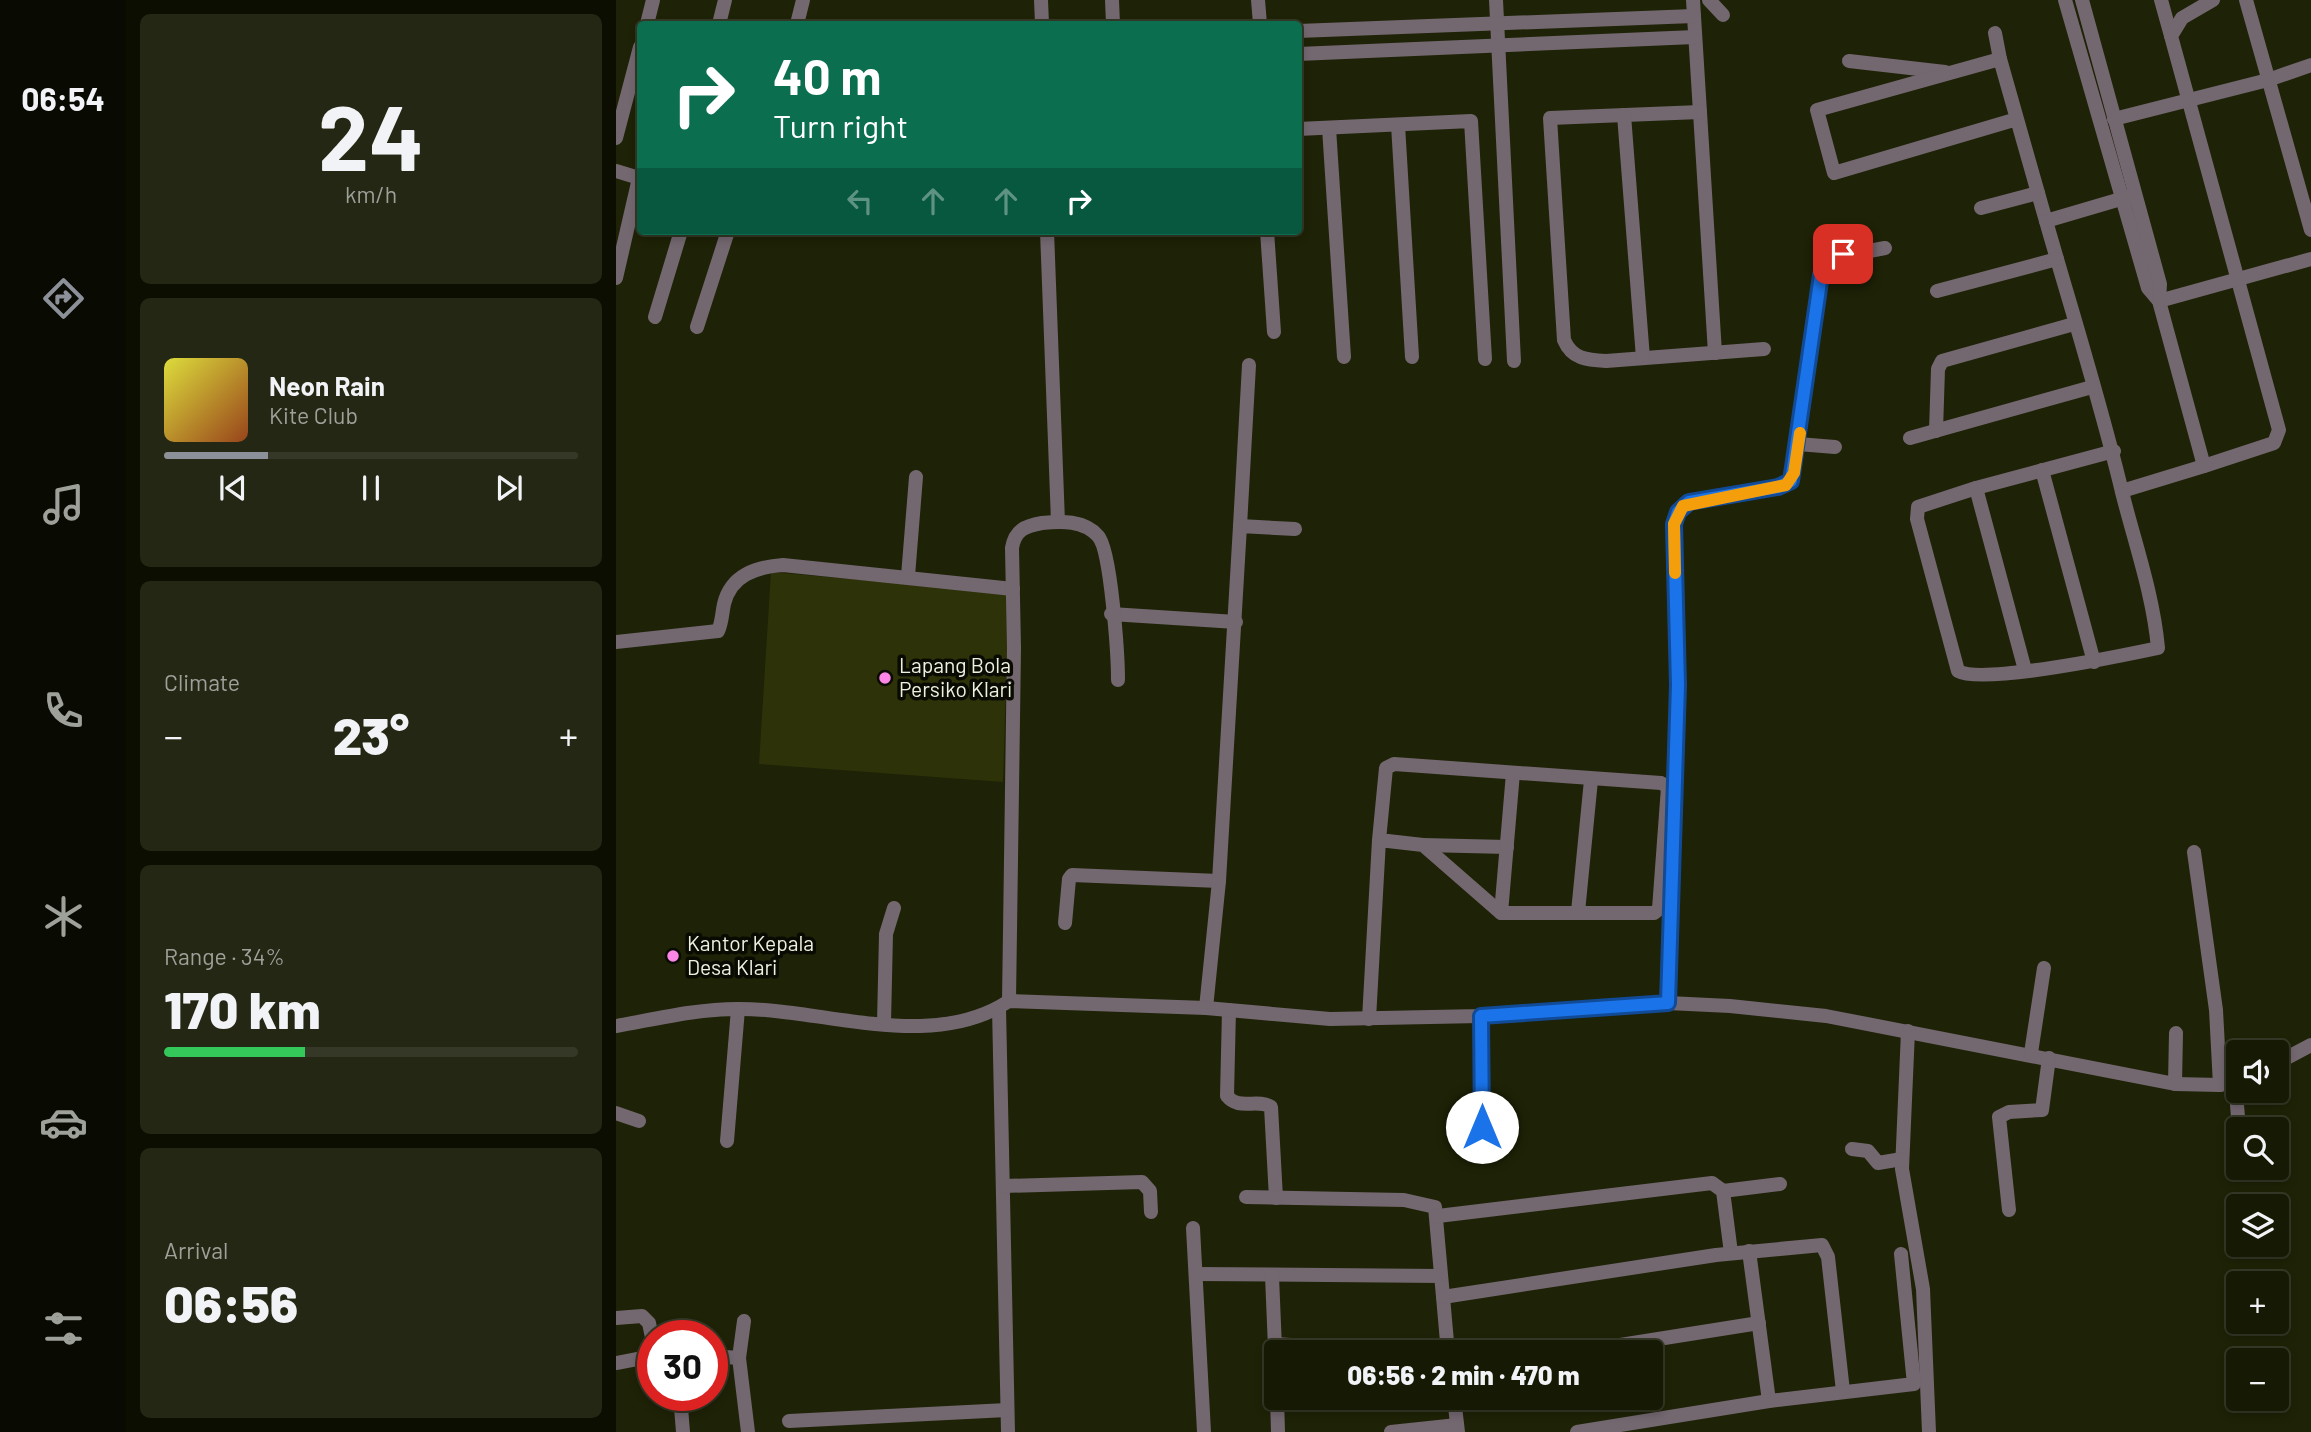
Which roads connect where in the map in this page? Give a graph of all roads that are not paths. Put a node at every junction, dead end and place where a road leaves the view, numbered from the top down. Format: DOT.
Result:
graph roads {
  1 [pos="653,0"];
  2 [pos="725,0"];
  3 [pos="803,0"];
  4 [pos="1041,0"];
  5 [pos="1112,0"];
  6 [pos="1258,0"];
  7 [pos="1496,0"];
  8 [pos="1693,0"];
  9 [pos="1709,0"];
  10 [pos="2161,0"];
  11 [pos="2213,0"];
  12 [pos="2246,0"];
  13 [pos="2076,6"];
  14 [pos="1723,15"];
  15 [pos="1694,16"];
  16 [pos="648,21"];
  17 [pos="720,21"];
  18 [pos="798,21"];
  19 [pos="1042,21"];
  20 [pos="1113,21"];
  21 [pos="1260,21"];
  22 [pos="1498,23"];
  23 [pos="1302,31"];
  24 [pos="1995,33"];
  25 [pos="2171,36"];
  26 [pos="1695,37"];
  27 [pos="1499,46"];
  28 [pos="1302,54"];
  29 [pos="637,58"];
  30 [pos="2000,59"];
  31 [pos="1849,61"];
  32 [pos="2311,65"];
  33 [pos="1952,72"];
  34 [pos="2268,80"];
  35 [pos="2190,99"];
  36 [pos="1700,112"];
  37 [pos="1624,115"];
  38 [pos="2017,119"];
  39 [pos="2113,119"];
  40 [pos="1398,125"];
  41 [pos="1329,128"];
  42 [pos="1302,129"];
  43 [pos="616,138"];
  44 [pos="616,162"];
  45 [pos="637,169"];
  46 [pos="616,171"];
  47 [pos="637,177"];
  48 [pos="637,187"];
  49 [pos="2038,193"];
  50 [pos="2129,196"];
  51 [pos="1981,208"];
  52 [pos="2046,221"];
  53 [pos="2311,230"];
  54 [pos="680,235"];
  55 [pos="727,235"];
  56 [pos="1047,235"];
  57 [pos="1267,235"];
  58 [pos="1885,248"];
  59 [pos="2057,258"];
  60 [pos="2311,259"];
  61 [pos="616,278"];
  62 [pos="2238,279"];
  63 [pos="1937,291"];
  64 [pos="2159,302"];
  65 [pos="655,317"];
  66 [pos="2074,324"];
  67 [pos="697,327"];
  68 [pos="1274,332"];
  69 [pos="1764,349"];
  70 [pos="1715,353"];
  71 [pos="1344,357"];
  72 [pos="1412,357"];
  73 [pos="1643,358"];
  74 [pos="1486,359"];
  75 [pos="1514,361"];
  76 [pos="1249,365"];
  77 [pos="2092,387"];
  78 [pos="1936,431"];
  79 [pos="1910,438"];
  80 [pos="1798,444"];
  81 [pos="1835,447"];
  82 [pos="2114,451"];
  83 [pos="2204,466"];
  84 [pos="2042,470"];
  85 [pos="916,477"];
  86 [pos="1976,488"];
  87 [pos="2122,491"];
  88 [pos="1058,522"];
  89 [pos="1240,526"];
  90 [pos="1295,529"];
  91 [pos="908,576"];
  92 [pos="1013,589"];
  93 [pos="1111,614"];
  94 [pos="1236,622"];
  95 [pos="616,642"];
  96 [pos="2094,662"];
  97 [pos="2025,670"];
  98 [pos="1118,680"];
  99 [pos="1513,774"];
  100 [pos="1591,780"];
  101 [pos="1672,787"];
  102 [pos="1379,840"];
  103 [pos="1423,845"];
  104 [pos="1507,847"];
  105 [pos="2194,852"];
  106 [pos="1219,881"];
  107 [pos="894,908"];
  108 [pos="1578,912"];
  109 [pos="1501,914"];
  110 [pos="1065,923"];
  111 [pos="2044,968"];
  112 [pos="1668,1003"];
  113 [pos="1004,1005"];
  114 [pos="738,1009"];
  115 [pos="1206,1009"];
  116 [pos="1228,1010"];
  117 [pos="1481,1016"];
  118 [pos="1369,1019"];
  119 [pos="884,1023"];
  120 [pos="616,1026"];
  121 [pos="1908,1031"];
  122 [pos="2176,1033"];
  123 [pos="2311,1045"];
  124 [pos="2031,1053"];
  125 [pos="2226,1056"];
  126 [pos="2289,1057"];
  127 [pos="2049,1058"];
  128 [pos="2226,1082"];
  129 [pos="2175,1084"];
  130 [pos="616,1113"];
  131 [pos="639,1121"];
  132 [pos="1482,1127"];
  133 [pos="727,1141"];
  134 [pos="1852,1149"];
  135 [pos="1902,1159"];
  136 [pos="1780,1184"];
  137 [pos="1005,1186"];
  138 [pos="1723,1191"];
  139 [pos="1246,1197"];
  140 [pos="1276,1198"];
  141 [pos="2009,1210"];
  142 [pos="1151,1212"];
  143 [pos="1438,1216"];
  144 [pos="1193,1228"];
  145 [pos="1749,1251"];
  146 [pos="1731,1254"];
  147 [pos="1901,1254"];
  148 [pos="1196,1275"];
  149 [pos="1272,1276"];
  150 [pos="1440,1276"];
  151 [pos="1443,1297"];
  152 [pos="616,1318"];
  153 [pos="646,1320"];
  154 [pos="744,1321"];
  155 [pos="1759,1323"];
  156 [pos="1275,1340"];
  157 [pos="1447,1340"];
  158 [pos="1652,1340"];
  159 [pos="728,1357"];
  160 [pos="739,1358"];
  161 [pos="637,1359"];
  162 [pos="616,1363"];
  163 [pos="1843,1391"];
  164 [pos="1769,1401"];
  165 [pos="1007,1410"];
  166 [pos="1277,1410"];
  167 [pos="1456,1410"];
  168 [pos="681,1411"];
  169 [pos="789,1421"];
  170 [pos="1458,1429"];
  171 [pos="1613,1430"];
  172 [pos="683,1432"];
  173 [pos="748,1432"];
  174 [pos="1008,1432"];
  175 [pos="1204,1432"];
  176 [pos="1278,1432"];
  177 [pos="1391,1432"];
  178 [pos="1577,1432"];
  179 [pos="1929,1432"];
  1 -- 16 [label="street"];
  2 -- 17 [label="street"];
  3 -- 18 [label="street"];
  4 -- 19 [label="street"];
  5 -- 20 [label="street"];
  6 -- 21 [label="street"];
  7 -- 22 [label="street"];
  8 -- 15 [label="street"];
  9 -- 14 [label="street"];
  10 -- 25 [label="street"];
  11 -- 25 [label="street"];
  12 -- 34 [label="street"];
  13 -- 39 [label="street"];
  13 -- 50 [label="street"];
  15 -- 22 [label="street"];
  15 -- 26 [label="street"];
  22 -- 23 [label="street"];
  22 -- 27 [label="street"];
  24 -- 30 [label="street"];
  25 -- 35 [label="street"];
  26 -- 27 [label="street"];
  26 -- 36 [label="street"];
  27 -- 28 [label="street"];
  27 -- 75 [label="street"];
  29 -- 43 [label="street"];
  30 -- 33 [label="street"];
  30 -- 38 [label="street"];
  31 -- 33 [label="street"];
  32 -- 34 [label="street"];
  33 -- 38 [label="street"];
  34 -- 35 [label="street"];
  34 -- 53 [label="street"];
  35 -- 39 [label="street"];
  35 -- 62 [label="street"];
  36 -- 37 [label="street"];
  36 -- 70 [label="street"];
  37 -- 73 [label="street"];
  37 -- 73 [label="street"];
  38 -- 49 [label="street"];
  39 -- 50 [label="street"];
  40 -- 41 [label="street"];
  40 -- 72 [label="street"];
  40 -- 74 [label="street"];
  41 -- 42 [label="street"];
  41 -- 71 [label="street"];
  44 -- 45 [label="street"];
  46 -- 47 [label="street"];
  48 -- 61 [label="street"];
  49 -- 51 [label="street"];
  49 -- 52 [label="street"];
  50 -- 52 [label="street"];
  50 -- 64 [label="street"];
  52 -- 59 [label="street"];
  54 -- 65 [label="street"];
  55 -- 67 [label="street"];
  56 -- 88 [label="street"];
  57 -- 68 [label="street"];
  58 -- 80 [label="street"];
  59 -- 63 [label="street"];
  59 -- 66 [label="street"];
  60 -- 62 [label="street"];
  62 -- 64 [label="street"];
  62 -- 83 [label="street"];
  64 -- 83 [label="street"];
  66 -- 77 [label="street"];
  66 -- 78 [label="street"];
  69 -- 70 [label="street"];
  70 -- 73 [label="street"];
  76 -- 89 [label="street"];
  77 -- 78 [label="street"];
  77 -- 82 [label="street"];
  78 -- 79 [label="street"];
  80 -- 81 [label="street"];
  80 -- 101 [label="street"];
  82 -- 84 [label="street"];
  82 -- 87 [label="street"];
  83 -- 87 [label="street"];
  84 -- 86 [label="street"];
  84 -- 96 [label="street"];
  85 -- 91 [label="street"];
  86 -- 97 [label="street"];
  86 -- 97 [label="street"];
  87 -- 96 [label="street"];
  88 -- 92 [label="street"];
  88 -- 93 [label="street"];
  89 -- 90 [label="street"];
  89 -- 94 [label="street"];
  91 -- 92 [label="street"];
  91 -- 95 [label="street"];
  92 -- 113 [label="street"];
  93 -- 94 [label="street"];
  93 -- 98 [label="street"];
  94 -- 106 [label="street"];
  96 -- 97 [label="street"];
  99 -- 100 [label="street"];
  99 -- 102 [label="street"];
  99 -- 104 [label="street"];
  100 -- 101 [label="street"];
  100 -- 108 [label="street"];
  101 -- 108 [label="street"];
  101 -- 112 [label="street"];
  102 -- 103 [label="street"];
  102 -- 118 [label="street"];
  103 -- 104 [label="street"];
  103 -- 109 [label="street"];
  104 -- 109 [label="street"];
  105 -- 125 [label="street"];
  106 -- 110 [label="street"];
  106 -- 115 [label="street"];
  107 -- 119 [label="street"];
  108 -- 109 [label="street"];
  111 -- 124 [label="street"];
  112 -- 117 [label="street"];
  112 -- 121 [label="street"];
  113 -- 115 [label="street"];
  113 -- 119 [label="street"];
  113 -- 137 [label="street"];
  114 -- 119 [label="street"];
  114 -- 120 [label="street"];
  114 -- 133 [label="street"];
  115 -- 116 [label="street"];
  116 -- 118 [label="street"];
  116 -- 140 [label="street"];
  117 -- 118 [label="street"];
  117 -- 132 [label="street"];
  121 -- 124 [label="street"];
  121 -- 135 [label="street"];
  122 -- 129 [label="street"];
  123 -- 126 [label="street"];
  124 -- 127 [label="street"];
  127 -- 129 [label="street"];
  127 -- 141 [label="street"];
  128 -- 129 [label="street"];
  130 -- 131 [label="street"];
  134 -- 135 [label="street"];
  135 -- 179 [label="street"];
  136 -- 138 [label="street"];
  137 -- 142 [label="street"];
  137 -- 165 [label="street"];
  138 -- 143 [label="street"];
  138 -- 146 [label="street"];
  139 -- 140 [label="street"];
  140 -- 143 [label="street"];
  143 -- 150 [label="street"];
  144 -- 148 [label="street"];
  145 -- 146 [label="street"];
  145 -- 155 [label="street"];
  145 -- 163 [label="street"];
  146 -- 151 [label="street"];
  147 -- 163 [label="street"];
  148 -- 149 [label="street"];
  148 -- 175 [label="street"];
  149 -- 150 [label="street"];
  149 -- 156 [label="street"];
  150 -- 151 [label="street"];
  151 -- 157 [label="street"];
  152 -- 153 [label="street"];
  154 -- 160 [label="street"];
  155 -- 158 [label="street"];
  155 -- 164 [label="street"];
  159 -- 160 [label="street"];
  160 -- 173 [label="street"];
  161 -- 162 [label="street"];
  163 -- 164 [label="street"];
  164 -- 171 [label="street"];
  165 -- 169 [label="street"];
  165 -- 174 [label="street"];
  166 -- 176 [label="street"];
  167 -- 170 [label="street"];
  168 -- 172 [label="street"];
  170 -- 177 [label="street"];
  171 -- 178 [label="street"];
}
